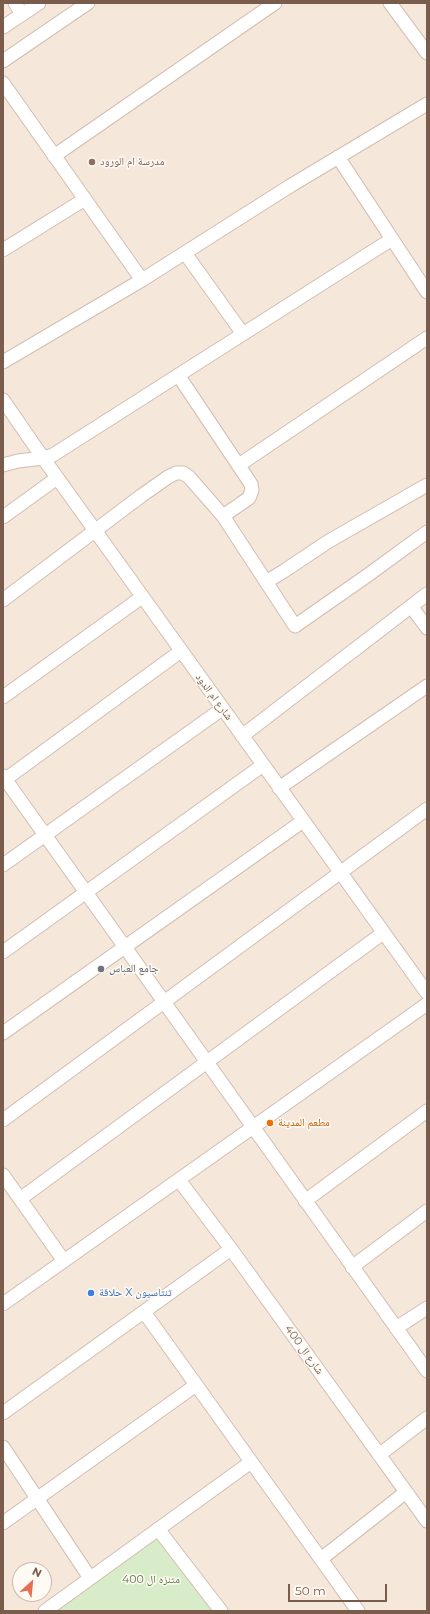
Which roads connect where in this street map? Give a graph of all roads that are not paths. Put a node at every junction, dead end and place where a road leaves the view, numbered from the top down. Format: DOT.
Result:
graph roads {
  1 [pos="15,3"];
  2 [pos="39,3"];
  3 [pos="88,3"];
  4 [pos="275,3"];
  5 [pos="390,3"];
  6 [pos="22,14"];
  7 [pos="3,27"];
  8 [pos="427,53"];
  9 [pos="3,61"];
  10 [pos="3,82"];
  11 [pos="427,104"];
  12 [pos="54,156"];
  13 [pos="338,157"];
  14 [pos="85,199"];
  15 [pos="392,239"];
  16 [pos="3,250"];
  17 [pos="185,253"];
  18 [pos="142,280"];
  19 [pos="427,292"];
  20 [pos="243,334"];
  21 [pos="427,338"];
  22 [pos="3,362"];
  23 [pos="178,376"];
  24 [pos="3,400"];
  25 [pos="43,458"];
  26 [pos="3,465"];
  27 [pos="239,466"];
  28 [pos="57,478"];
  29 [pos="427,485"];
  30 [pos="223,516"];
  31 [pos="3,517"];
  32 [pos="94,531"];
  33 [pos="427,532"];
  34 [pos="266,582"];
  35 [pos="427,594"];
  36 [pos="142,597"];
  37 [pos="3,600"];
  38 [pos="411,606"];
  39 [pos="427,628"];
  40 [pos="181,651"];
  41 [pos="427,686"];
  42 [pos="3,697"];
  43 [pos="222,709"];
  44 [pos="242,736"];
  45 [pos="263,765"];
  46 [pos="4,779"];
  47 [pos="280,788"];
  48 [pos="427,809"];
  49 [pos="303,821"];
  50 [pos="45,836"];
  51 [pos="3,865"];
  52 [pos="340,873"];
  53 [pos="85,892"];
  54 [pos="383,933"];
  55 [pos="125,947"];
  56 [pos="3,952"];
  57 [pos="427,994"];
  58 [pos="164,1002"];
  59 [pos="427,1004"];
  60 [pos="3,1033"];
  61 [pos="207,1062"];
  62 [pos="427,1111"];
  63 [pos="3,1120"];
  64 [pos="253,1127"];
  65 [pos="3,1175"];
  66 [pos="178,1180"];
  67 [pos="20,1199"];
  68 [pos="305,1201"];
  69 [pos="427,1211"];
  70 [pos="231,1249"];
  71 [pos="64,1261"];
  72 [pos="352,1267"];
  73 [pos="3,1304"];
  74 [pos="427,1308"];
  75 [pos="144,1312"];
  76 [pos="396,1328"];
  77 [pos="427,1371"];
  78 [pos="196,1385"];
  79 [pos="3,1413"];
  80 [pos="427,1418"];
  81 [pos="3,1447"];
  82 [pos="380,1455"];
  83 [pos="251,1462"];
  84 [pos="406,1492"];
  85 [pos="37,1499"];
  86 [pos="427,1521"];
  87 [pos="3,1523"];
  88 [pos="158,1529"];
  89 [pos="321,1559"];
  90 [pos="90,1578"];
  91 [pos="45,1611"];
  92 [pos="221,1611"];
  93 [pos="358,1611"];
  1 -- 6 [label="street"];
  2 -- 6 [label="street"];
  3 -- 9 [label="street"];
  4 -- 12 [label="street"];
  5 -- 8 [label="street"];
  6 -- 7 [label="street"];
  10 -- 12 [label="street"];
  11 -- 13 [label="street"];
  12 -- 14 [label="street"];
  13 -- 15 [label="street"];
  13 -- 17 [label="street"];
  14 -- 16 [label="street"];
  14 -- 18 [label="street"];
  15 -- 19 [label="street"];
  15 -- 20 [label="street"];
  17 -- 18 [label="street"];
  17 -- 20 [label="street"];
  18 -- 22 [label="street"];
  20 -- 23 [label="street"];
  21 -- 27 [label="street"];
  23 -- 25 [label="street"];
  23 -- 27 [label="street"];
  24 -- 25 [label="street, شارع ام الدود"];
  25 -- 26 [label="street"];
  25 -- 28 [label="street, شارع ام الدود"];
  27 -- 30 [label="street"];
  28 -- 31 [label="street"];
  28 -- 32 [label="street, شارع ام الدود"];
  29 -- 34 [label="street"];
  30 -- 32 [label="street"];
  30 -- 34 [label="street"];
  32 -- 36 [label="street, شارع ام الدود"];
  32 -- 37 [label="street"];
  33 -- 34 [label="street"];
  35 -- 38 [label="street"];
  36 -- 40 [label="street, شارع ام الدود"];
  36 -- 42 [label="street"];
  38 -- 39 [label="street"];
  38 -- 44 [label="street"];
  40 -- 43 [label="street, شارع ام الدود"];
  40 -- 46 [label="street"];
  41 -- 47 [label="street"];
  43 -- 44 [label="street, شارع ام الدود"];
  43 -- 50 [label="street"];
  44 -- 45 [label="street, شارع ام الدود"];
  45 -- 47 [label="street, شارع ام الدود"];
  45 -- 53 [label="street"];
  46 -- 50 [label="street"];
  47 -- 49 [label="street, شارع ام الدود"];
  48 -- 52 [label="street"];
  49 -- 52 [label="street, شارع ام الدود"];
  49 -- 55 [label="street"];
  50 -- 51 [label="street"];
  50 -- 53 [label="street"];
  52 -- 54 [label="street, شارع ام الدود"];
  52 -- 58 [label="street"];
  53 -- 55 [label="street"];
  53 -- 56 [label="street"];
  54 -- 57 [label="street, شارع ام الدود"];
  54 -- 61 [label="street"];
  55 -- 58 [label="street"];
  55 -- 60 [label="street"];
  58 -- 61 [label="street"];
  58 -- 63 [label="street"];
  59 -- 64 [label="street"];
  61 -- 64 [label="street"];
  61 -- 67 [label="street"];
  62 -- 68 [label="street"];
  64 -- 66 [label="street"];
  64 -- 68 [label="street"];
  65 -- 67 [label="street"];
  66 -- 70 [label="street, شارع ال 400"];
  66 -- 71 [label="street"];
  67 -- 71 [label="street"];
  68 -- 72 [label="street"];
  69 -- 72 [label="street"];
  70 -- 75 [label="street"];
  70 -- 82 [label="street, شارع ال 400"];
  71 -- 73 [label="street"];
  72 -- 76 [label="street"];
  74 -- 76 [label="street"];
  75 -- 78 [label="street"];
  75 -- 79 [label="street"];
  76 -- 77 [label="street"];
  78 -- 83 [label="street"];
  78 -- 85 [label="street"];
  80 -- 82 [label="street"];
  81 -- 85 [label="street"];
  82 -- 84 [label="street, شارع ال 400"];
  83 -- 88 [label="street"];
  83 -- 89 [label="street"];
  84 -- 86 [label="street, شارع ال 400"];
  84 -- 89 [label="street"];
  85 -- 87 [label="street"];
  85 -- 90 [label="street"];
  88 -- 90 [label="street"];
  88 -- 92 [label="street"];
  89 -- 93 [label="street"];
  90 -- 91 [label="street"];
}
